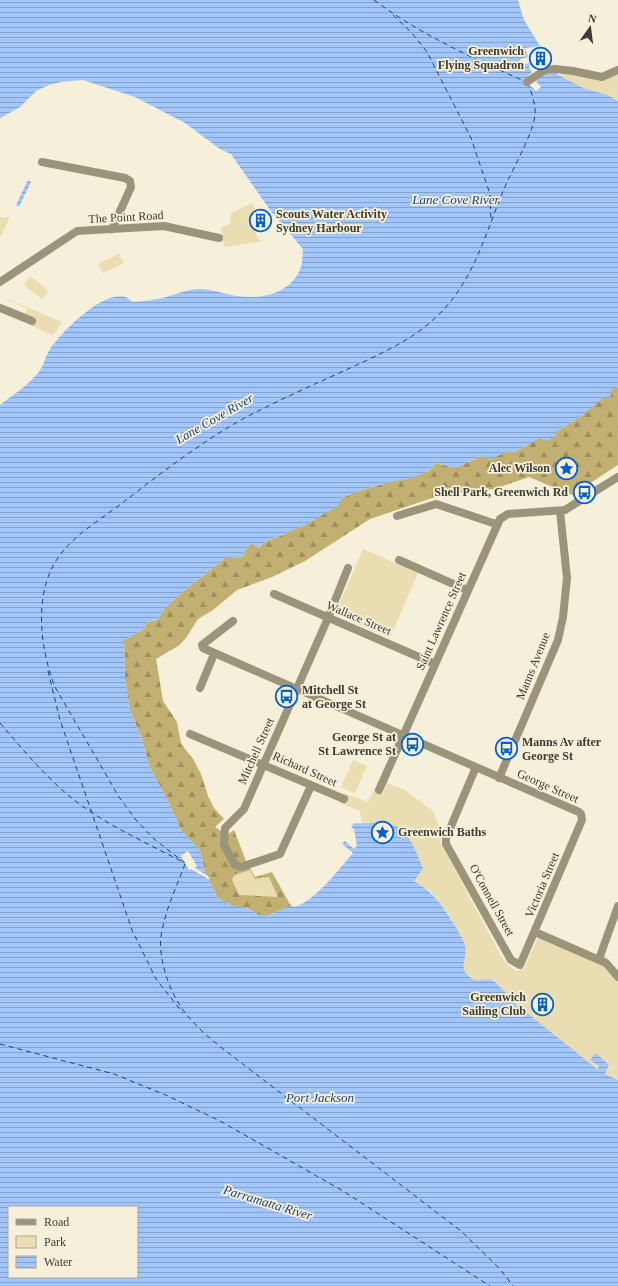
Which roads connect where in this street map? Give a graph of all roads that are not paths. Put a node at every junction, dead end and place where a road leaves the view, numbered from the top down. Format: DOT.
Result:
graph roads {
  1 [pos="618,70"];
  2 [pos="527,82"];
  3 [pos="42,162"];
  4 [pos="112,229"];
  5 [pos="219,238"];
  6 [pos="0,282"];
  7 [pos="0,308"];
  8 [pos="32,321"];
  9 [pos="618,477"];
  10 [pos="560,511"];
  11 [pos="397,516"];
  12 [pos="496,524"];
  13 [pos="399,560"];
  14 [pos="348,568"];
  15 [pos="467,590"];
  16 [pos="274,594"];
  17 [pos="328,618"];
  18 [pos="233,621"];
  19 [pos="214,654"];
  20 [pos="435,664"];
  21 [pos="200,688"];
  22 [pos="296,690"];
  23 [pos="190,734"];
  24 [pos="403,736"];
  25 [pos="263,764"];
  26 [pos="476,767"];
  27 [pos="499,778"];
  28 [pos="311,786"];
  29 [pos="379,790"];
  30 [pos="344,799"];
  31 [pos="582,820"];
  32 [pos="618,906"];
  33 [pos="535,932"];
  34 [pos="599,959"];
  35 [pos="523,960"];
  36 [pos="618,977"];
  1 -- 2 [label="street"];
  3 -- 4 [label="street"];
  4 -- 5 [label="street, The Point Road"];
  4 -- 6 [label="street, The Point Road"];
  7 -- 8 [label="street"];
  9 -- 10 [label="street"];
  10 -- 12 [label="street"];
  10 -- 27 [label="street, Manns Avenue"];
  11 -- 12 [label="street"];
  12 -- 15 [label="street, Saint Lawrence Street"];
  13 -- 15 [label="street"];
  14 -- 17 [label="street, Mitchell Street"];
  15 -- 20 [label="street, Saint Lawrence Street"];
  16 -- 17 [label="street, Wallace Street"];
  17 -- 20 [label="street, Wallace Street"];
  17 -- 22 [label="street, Mitchell Street"];
  18 -- 19 [label="street"];
  19 -- 21 [label="street"];
  19 -- 22 [label="street, George Street"];
  20 -- 24 [label="street, Saint Lawrence Street"];
  22 -- 24 [label="street, George Street"];
  22 -- 25 [label="street, Mitchell Street"];
  23 -- 25 [label="street, Richard Street"];
  24 -- 26 [label="street, George Street"];
  24 -- 29 [label="street, Saint Lawrence Street"];
  25 -- 28 [label="street, Richard Street"];
  25 -- 28 [label="street, Mitchell Street"];
  26 -- 27 [label="street, George Street"];
  26 -- 35 [label="street, O'Connell Street"];
  27 -- 31 [label="street, George Street"];
  28 -- 30 [label="street, Richard Street"];
  31 -- 33 [label="street, Victoria Street"];
  32 -- 34 [label="street"];
  33 -- 34 [label="street"];
  33 -- 35 [label="street, Victoria Street"];
  34 -- 36 [label="street"];
}
